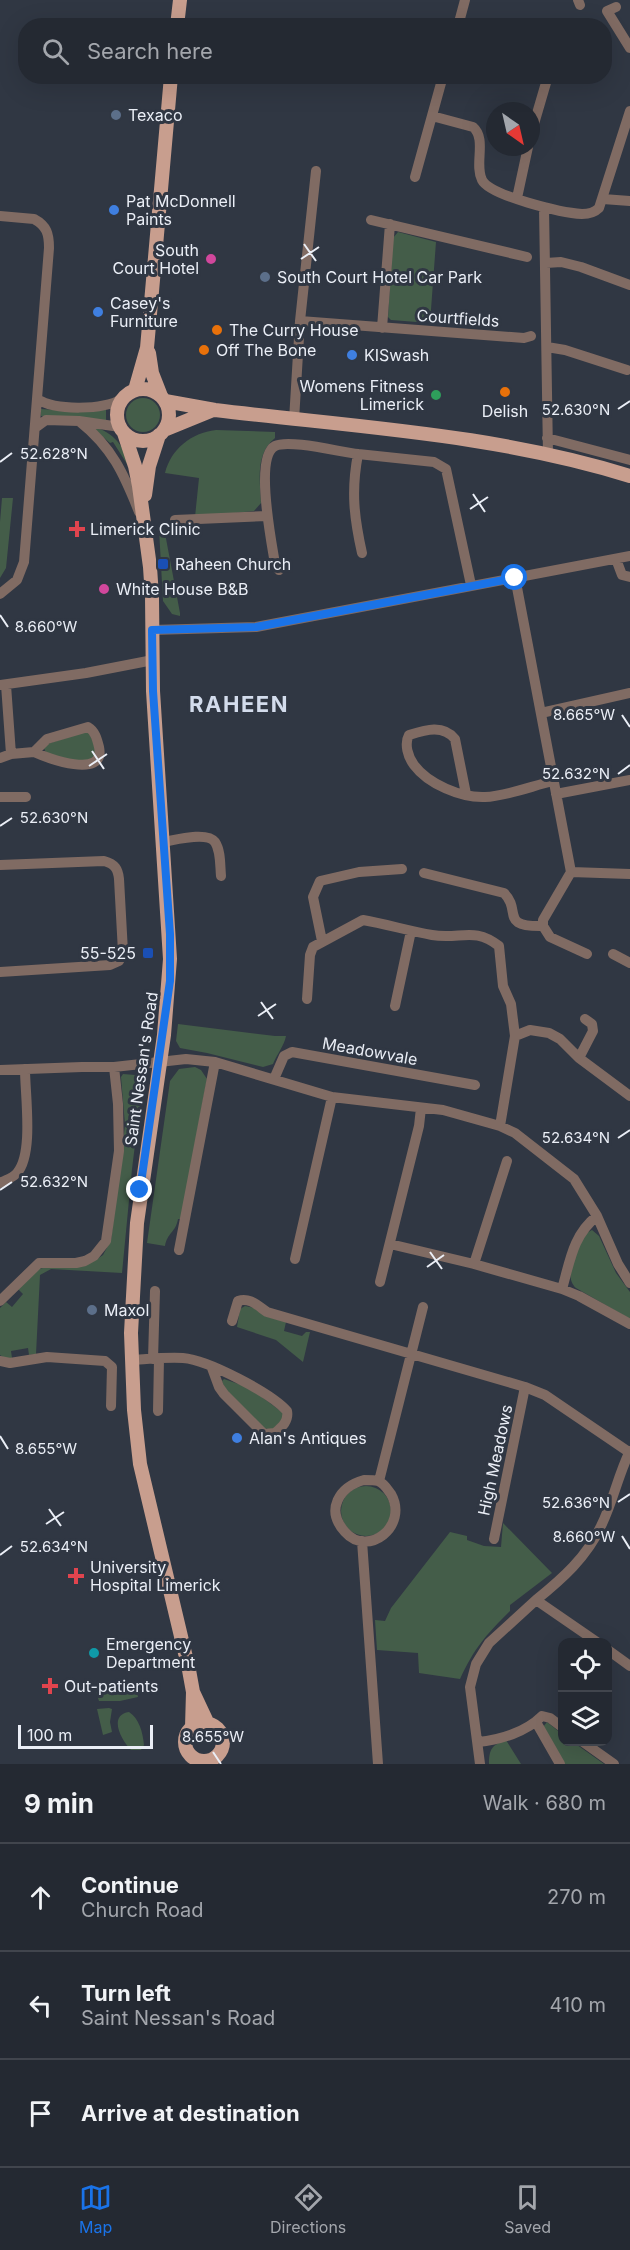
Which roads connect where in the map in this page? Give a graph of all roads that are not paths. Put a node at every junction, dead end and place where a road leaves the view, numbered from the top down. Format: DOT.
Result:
graph roads {
  1 [pos="180,0"];
  2 [pos="465,0"];
  3 [pos="616,7"];
  4 [pos="178,18"];
  5 [pos="460,18"];
  6 [pos="611,18"];
  7 [pos="612,19"];
  8 [pos="630,47"];
  9 [pos="170,84"];
  10 [pos="441,84"];
  11 [pos="546,84"];
  12 [pos="540,103"];
  13 [pos="630,115"];
  14 [pos="432,116"];
  15 [pos="526,156"];
  16 [pos="316,171"];
  17 [pos="415,177"];
  18 [pos="517,198"];
  19 [pos="603,199"];
  20 [pos="630,201"];
  21 [pos="544,207"];
  22 [pos="0,216"];
  23 [pos="371,220"];
  24 [pos="390,224"];
  25 [pos="527,257"];
  26 [pos="546,263"];
  27 [pos="630,285"];
  28 [pos="300,321"];
  29 [pos="382,328"];
  30 [pos="531,336"];
  31 [pos="547,347"];
  32 [pos="147,348"];
  33 [pos="629,367"];
  34 [pos="135,390"];
  35 [pos="37,399"];
  36 [pos="122,399"];
  37 [pos="163,399"];
  38 [pos="215,410"];
  39 [pos="294,420"];
  40 [pos="79,421"];
  41 [pos="35,428"];
  42 [pos="122,430"];
  43 [pos="161,433"];
  44 [pos="547,438"];
  45 [pos="358,454"];
  46 [pos="548,454"];
  47 [pos="630,460"];
  48 [pos="630,476"];
  49 [pos="143,506"];
  50 [pos="267,516"];
  51 [pos="175,520"];
  52 [pos="146,530"];
  53 [pos="362,553"];
  54 [pos="630,556"];
  55 [pos="616,559"];
  56 [pos="279,570"];
  57 [pos="630,577"];
  58 [pos="515,578"];
  59 [pos="471,585"];
  60 [pos="3,592"];
  61 [pos="152,630"];
  62 [pos="153,660"];
  63 [pos="3,685"];
  64 [pos="630,693"];
  65 [pos="541,713"];
  66 [pos="34,752"];
  67 [pos="5,756"];
  68 [pos="630,780"];
  69 [pos="554,781"];
  70 [pos="466,794"];
  71 [pos="556,794"];
  72 [pos="26,796"];
  73 [pos="0,797"];
  74 [pos="163,842"];
  75 [pos="0,865"];
  76 [pos="402,869"];
  77 [pos="571,872"];
  78 [pos="424,873"];
  79 [pos="630,874"];
  80 [pos="220,876"];
  81 [pos="543,926"];
  82 [pos="411,931"];
  83 [pos="322,941"];
  84 [pos="587,954"];
  85 [pos="613,954"];
  86 [pos="630,963"];
  87 [pos="0,972"];
  88 [pos="306,999"];
  89 [pos="395,1005"];
  90 [pos="585,1019"];
  91 [pos="515,1036"];
  92 [pos="579,1058"];
  93 [pos="159,1061"];
  94 [pos="215,1062"];
  95 [pos="114,1068"];
  96 [pos="25,1069"];
  97 [pos="0,1070"];
  98 [pos="274,1079"];
  99 [pos="475,1085"];
  100 [pos="630,1096"];
  101 [pos="332,1097"];
  102 [pos="421,1108"];
  103 [pos="500,1126"];
  104 [pos="507,1161"];
  105 [pos="0,1183"];
  106 [pos="597,1216"];
  107 [pos="390,1244"];
  108 [pos="179,1250"];
  109 [pos="296,1259"];
  110 [pos="474,1264"];
  111 [pos="380,1282"];
  112 [pos="630,1283"];
  113 [pos="562,1289"];
  114 [pos="154,1291"];
  115 [pos="0,1301"];
  116 [pos="423,1307"];
  117 [pos="232,1321"];
  118 [pos="630,1324"];
  119 [pos="413,1356"];
  120 [pos="131,1359"];
  121 [pos="156,1359"];
  122 [pos="0,1361"];
  123 [pos="212,1368"];
  124 [pos="525,1386"];
  125 [pos="111,1406"];
  126 [pos="158,1410"];
  127 [pos="630,1452"];
  128 [pos="380,1481"];
  129 [pos="494,1539"];
  130 [pos="362,1541"];
  131 [pos="536,1600"];
  132 [pos="591,1638"];
  133 [pos="612,1653"];
  134 [pos="630,1666"];
  135 [pos="193,1692"];
  136 [pos="536,1722"];
  137 [pos="208,1724"];
  138 [pos="558,1724"];
  139 [pos="192,1727"];
  140 [pos="478,1742"];
  141 [pos="589,1746"];
  142 [pos="217,1760"];
  143 [pos="196,1761"];
  144 [pos="378,1764"];
  145 [pos="480,1764"];
  146 [pos="560,1764"];
  147 [pos="614,1764"];
  1 -- 4 [label="main road"];
  2 -- 5 [label="street"];
  3 -- 6 [label="street"];
  7 -- 8 [label="street"];
  9 -- 32 [label="main road"];
  10 -- 14 [label="street"];
  11 -- 12 [label="street"];
  13 -- 19 [label="street"];
  14 -- 17 [label="street"];
  14 -- 18 [label="street"];
  15 -- 18 [label="street"];
  16 -- 28 [label="street"];
  18 -- 21 [label="street"];
  19 -- 20 [label="street"];
  19 -- 21 [label="street"];
  21 -- 26 [label="street"];
  22 -- 35 [label="street"];
  23 -- 24 [label="street"];
  24 -- 25 [label="street"];
  24 -- 29 [label="street"];
  26 -- 27 [label="street"];
  26 -- 31 [label="street"];
  28 -- 29 [label="street, Courtfields"];
  28 -- 39 [label="street"];
  29 -- 30 [label="street, Courtfields"];
  31 -- 33 [label="street"];
  31 -- 44 [label="street"];
  32 -- 34 [label="main road"];
  32 -- 37 [label="main road"];
  34 -- 36 [label="main road"];
  34 -- 37 [label="main road"];
  35 -- 36 [label="street"];
  35 -- 41 [label="street"];
  36 -- 42 [label="main road"];
  37 -- 38 [label="main road"];
  37 -- 43 [label="main road"];
  38 -- 39 [label="main road"];
  38 -- 43 [label="main road"];
  39 -- 46 [label="main road"];
  40 -- 41 [label="street"];
  40 -- 42 [label="street"];
  40 -- 52 [label="street"];
  41 -- 60 [label="street"];
  42 -- 43 [label="main road"];
  42 -- 49 [label="main road"];
  43 -- 49 [label="main road"];
  44 -- 46 [label="street"];
  44 -- 47 [label="street"];
  45 -- 50 [label="street"];
  45 -- 53 [label="street"];
  45 -- 59 [label="street"];
  46 -- 48 [label="main road"];
  49 -- 52 [label="main road, Saint Nessan's Road"];
  50 -- 51 [label="street"];
  50 -- 56 [label="street"];
  52 -- 61 [label="main road, Saint Nessan's Road"];
  54 -- 55 [label="street"];
  55 -- 57 [label="street"];
  55 -- 58 [label="street"];
  58 -- 59 [label="street"];
  58 -- 65 [label="street"];
  59 -- 61 [label="street"];
  61 -- 62 [label="main road, Saint Nessan's Road"];
  62 -- 63 [label="street"];
  62 -- 74 [label="main road, Saint Nessan's Road"];
  63 -- 67 [label="street"];
  64 -- 65 [label="street"];
  65 -- 69 [label="street"];
  66 -- 66 [label="street"];
  66 -- 67 [label="street"];
  68 -- 71 [label="street"];
  69 -- 70 [label="street"];
  69 -- 71 [label="street"];
  70 -- 70 [label="street"];
  71 -- 77 [label="street"];
  72 -- 73 [label="street"];
  74 -- 80 [label="street"];
  74 -- 93 [label="main road, Saint Nessan's Road"];
  75 -- 87 [label="street"];
  76 -- 83 [label="street"];
  77 -- 79 [label="street"];
  77 -- 81 [label="street"];
  78 -- 81 [label="street"];
  81 -- 84 [label="street"];
  82 -- 83 [label="street"];
  82 -- 89 [label="street"];
  82 -- 91 [label="street"];
  83 -- 88 [label="street"];
  85 -- 86 [label="street"];
  90 -- 92 [label="street"];
  91 -- 92 [label="street"];
  91 -- 103 [label="street"];
  92 -- 100 [label="street"];
  93 -- 94 [label="street"];
  93 -- 95 [label="street"];
  93 -- 120 [label="main road, Saint Nessan's Road"];
  94 -- 98 [label="street"];
  94 -- 108 [label="street"];
  95 -- 96 [label="street"];
  95 -- 115 [label="street"];
  96 -- 97 [label="street"];
  96 -- 105 [label="street"];
  98 -- 99 [label="street, Meadowvale"];
  98 -- 101 [label="street"];
  101 -- 102 [label="street"];
  101 -- 109 [label="street"];
  102 -- 103 [label="street"];
  102 -- 107 [label="street"];
  103 -- 106 [label="street"];
  104 -- 110 [label="street"];
  106 -- 112 [label="street"];
  106 -- 113 [label="street"];
  107 -- 110 [label="street"];
  107 -- 111 [label="street"];
  110 -- 113 [label="street"];
  113 -- 118 [label="street"];
  114 -- 121 [label="street"];
  116 -- 119 [label="street"];
  117 -- 119 [label="street, High Meadows"];
  119 -- 124 [label="street, High Meadows"];
  119 -- 128 [label="street"];
  120 -- 121 [label="street"];
  120 -- 135 [label="main road, Saint Nessan's Road"];
  121 -- 123 [label="street"];
  121 -- 126 [label="street"];
  122 -- 125 [label="street"];
  123 -- 123 [label="street"];
  124 -- 127 [label="street, High Meadows"];
  124 -- 129 [label="street, High Meadows"];
  127 -- 131 [label="street, High Meadows"];
  128 -- 130 [label="street"];
  128 -- 130 [label="street"];
  130 -- 144 [label="street"];
  131 -- 132 [label="street"];
  131 -- 140 [label="street, High Meadows"];
  133 -- 134 [label="street"];
  135 -- 137 [label="main road, Saint Nessan's Road"];
  135 -- 139 [label="main road, Saint Nessan's Road"];
  136 -- 138 [label="street"];
  136 -- 140 [label="street"];
  136 -- 146 [label="street"];
  137 -- 139 [label="main road"];
  137 -- 142 [label="main road"];
  139 -- 143 [label="main road"];
  140 -- 145 [label="street"];
  141 -- 147 [label="street"];
  142 -- 143 [label="main road"];
}
